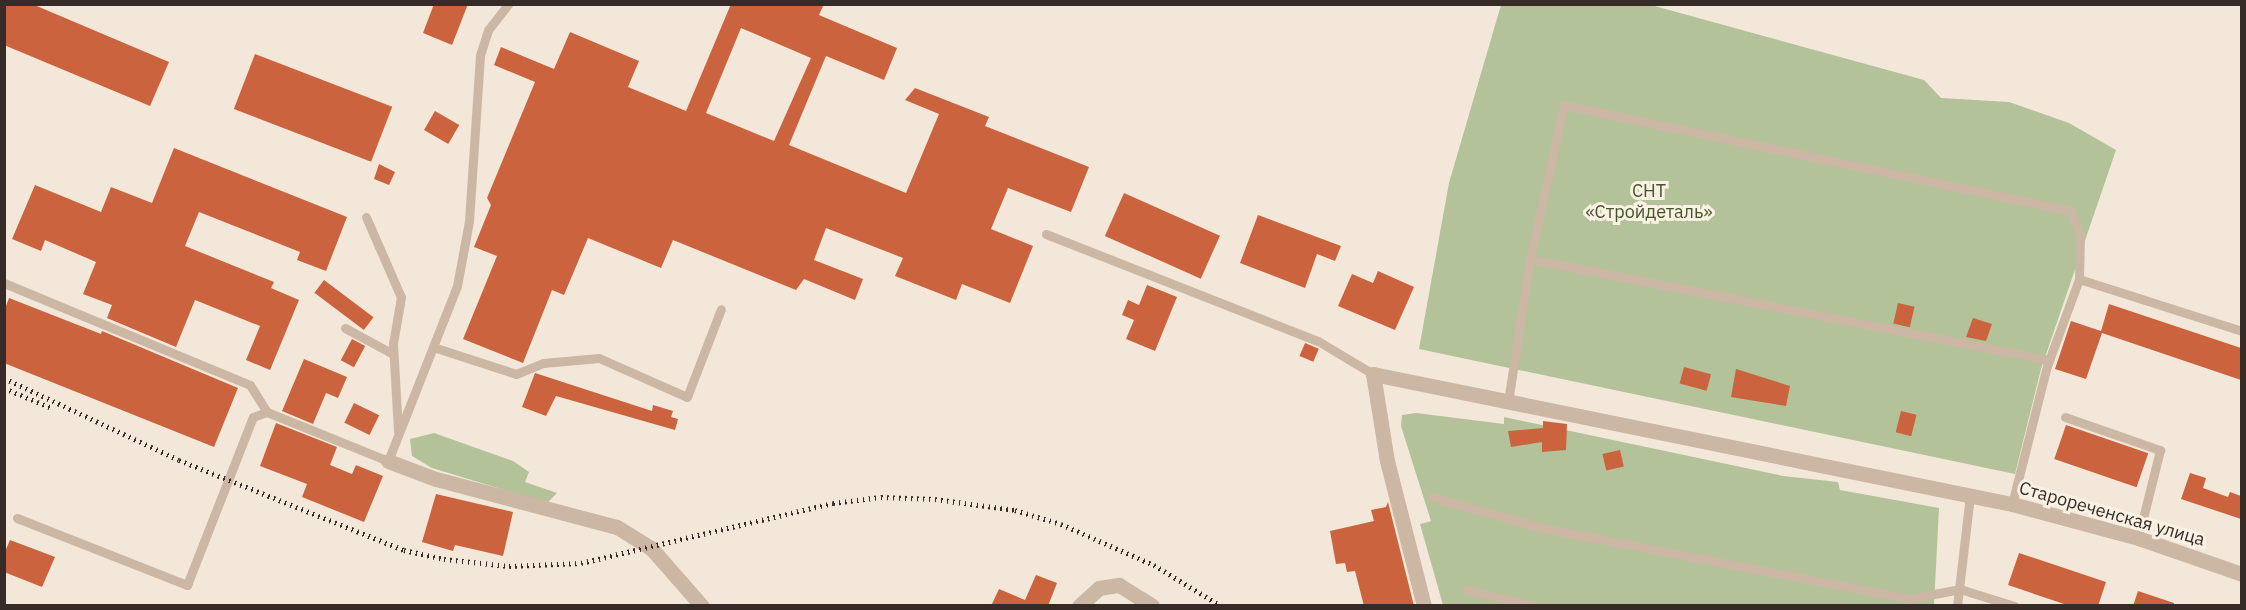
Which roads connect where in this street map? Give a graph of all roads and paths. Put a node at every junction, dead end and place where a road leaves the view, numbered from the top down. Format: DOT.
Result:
graph roads {
  1 [pos="508,4"];
  2 [pos="366,217"];
  3 [pos="1046,234"];
  4 [pos="1530,258"];
  5 [pos="2079,279"];
  6 [pos="4,283"];
  7 [pos="721,309"];
  8 [pos="345,328"];
  9 [pos="2241,331"];
  10 [pos="433,347"];
  11 [pos="393,354"];
  12 [pos="2049,360"];
  13 [pos="1373,374"];
  14 [pos="1509,402"];
  15 [pos="267,412"];
  16 [pos="2065,417"];
  17 [pos="398,436"];
  18 [pos="388,461"];
  19 [pos="1970,496"];
  20 [pos="1432,497"];
  21 [pos="2012,504"];
  22 [pos="17,518"];
  23 [pos="2138,538"];
  24 [pos="2241,574"];
  25 [pos="1960,589"];
  26 [pos="1467,590"];
  27 [pos="702,606"];
  28 [pos="1079,606"];
  29 [pos="1152,606"];
  30 [pos="1424,606"];
  31 [pos="1534,606"];
  32 [pos="1957,606"];
  33 [pos="2014,606"];
  1 -- 10 [label="lane"];
  2 -- 11 [label="lane"];
  3 -- 13 [label="lane"];
  4 -- 5 [label="lane"];
  4 -- 12 [label="lane"];
  4 -- 14 [label="lane"];
  5 -- 9 [label="lane"];
  5 -- 12 [label="lane"];
  6 -- 15 [label="lane"];
  7 -- 10 [label="lane"];
  8 -- 11 [label="lane"];
  10 -- 17 [label="lane"];
  11 -- 17 [label="lane"];
  12 -- 21 [label="lane"];
  13 -- 14 [label="street, Старореченская улица"];
  13 -- 30 [label="street"];
  14 -- 19 [label="street, Старореченская улица"];
  15 -- 18 [label="lane"];
  15 -- 22 [label="lane"];
  16 -- 23 [label="lane"];
  17 -- 18 [label="lane"];
  18 -- 27 [label="street"];
  19 -- 21 [label="street, Старореченская улица"];
  19 -- 25 [label="lane"];
  20 -- 25 [label="lane"];
  21 -- 23 [label="street, Старореченская улица"];
  23 -- 24 [label="street, Старореченская улица"];
  25 -- 32 [label="lane"];
  25 -- 33 [label="lane"];
  26 -- 31 [label="lane"];
  28 -- 29 [label="street"];
}
